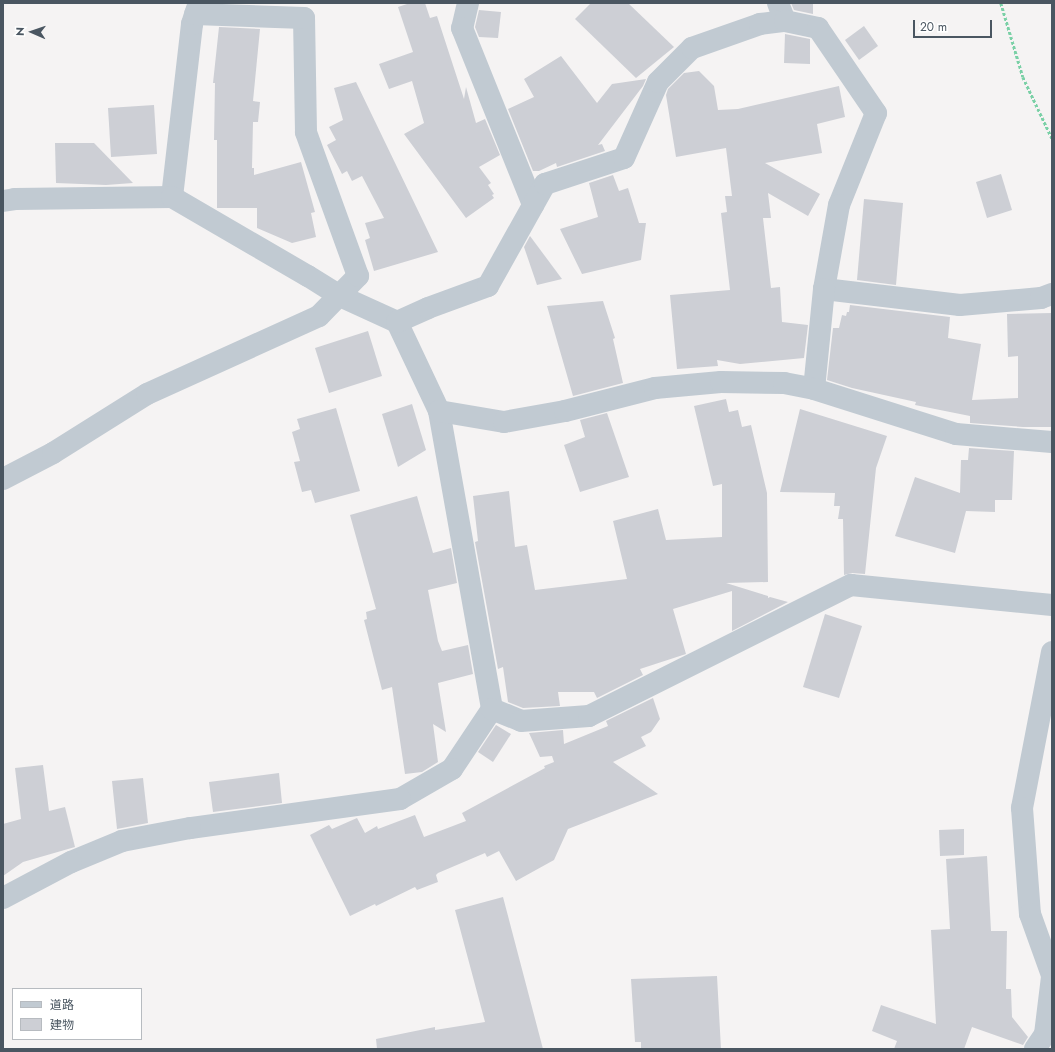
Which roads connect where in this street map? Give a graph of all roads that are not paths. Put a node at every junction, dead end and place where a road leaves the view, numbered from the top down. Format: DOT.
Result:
graph roads {
  1 [pos="468,3"];
  2 [pos="197,9"];
  3 [pos="781,12"];
  4 [pos="172,197"];
  5 [pos="3,201"];
  6 [pos="533,204"];
  7 [pos="824,289"];
  8 [pos="1052,294"];
  9 [pos="340,296"];
  10 [pos="397,322"];
  11 [pos="814,389"];
  12 [pos="439,411"];
  13 [pos="1052,442"];
  14 [pos="3,479"];
  15 [pos="1052,605"];
  16 [pos="1052,652"];
  17 [pos="492,709"];
  18 [pos="3,898"];
  19 [pos="1052,976"];
  20 [pos="1035,1049"];
  1 -- 6 [label="street"];
  2 -- 4 [label="street"];
  2 -- 9 [label="street"];
  3 -- 6 [label="street"];
  3 -- 7 [label="street"];
  4 -- 5 [label="street"];
  4 -- 9 [label="street"];
  6 -- 10 [label="street"];
  7 -- 8 [label="street"];
  7 -- 11 [label="street"];
  9 -- 10 [label="street"];
  9 -- 14 [label="street"];
  10 -- 12 [label="street"];
  11 -- 12 [label="street"];
  11 -- 13 [label="street"];
  12 -- 17 [label="street"];
  15 -- 17 [label="street"];
  16 -- 19 [label="street"];
  17 -- 18 [label="street"];
  19 -- 20 [label="street"];
}
